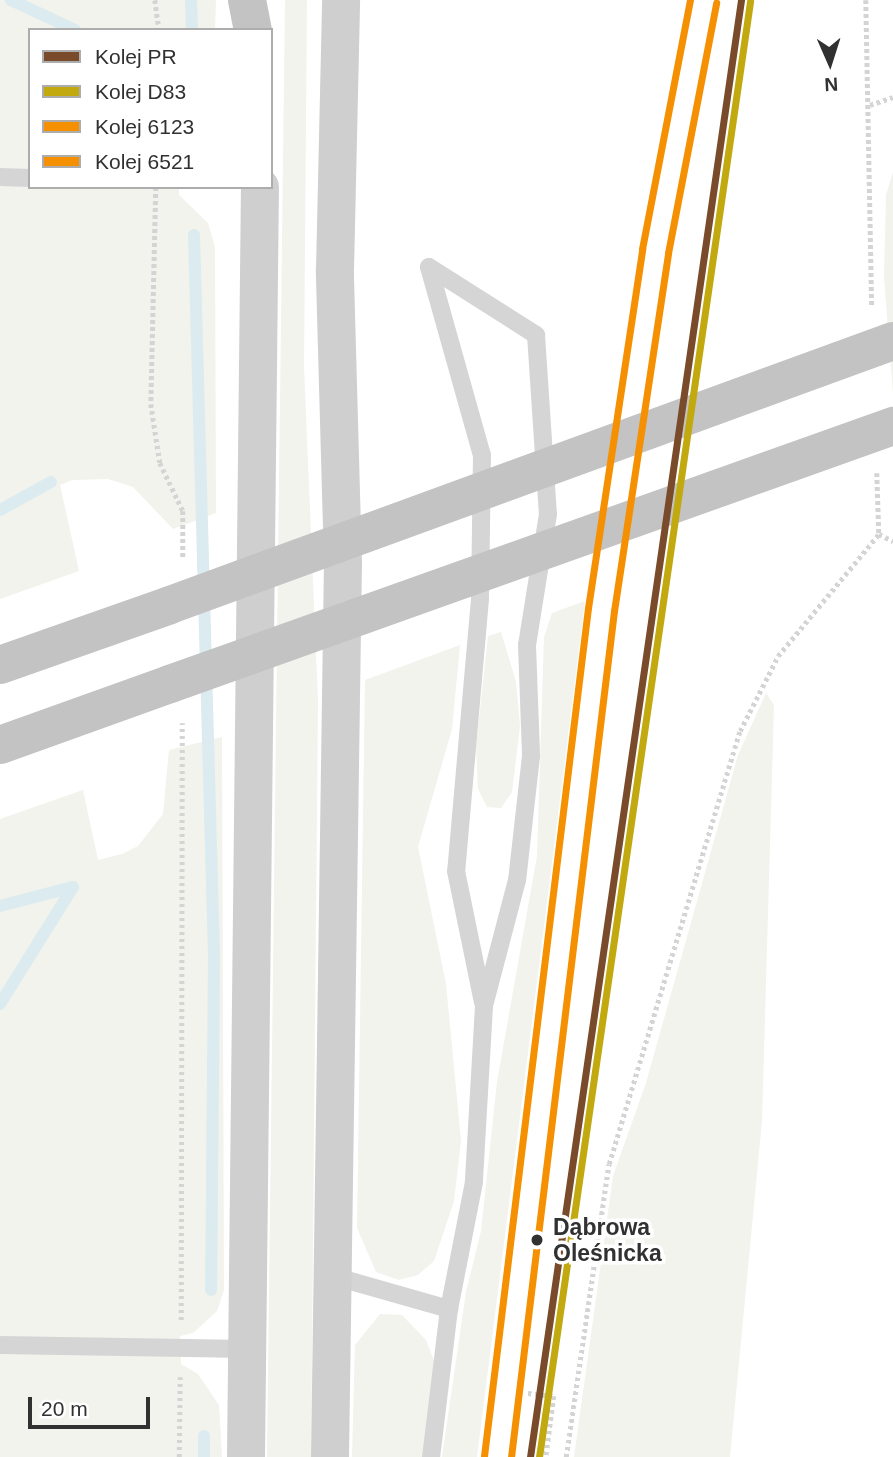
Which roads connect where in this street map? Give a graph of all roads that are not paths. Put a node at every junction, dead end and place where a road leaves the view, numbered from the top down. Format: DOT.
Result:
graph roads {
  1 [pos="247,0"];
  2 [pos="264,0"];
  3 [pos="341,0"];
  4 [pos="253,28"];
  5 [pos="263,28"];
  6 [pos="0,177"];
  7 [pos="28,178"];
  8 [pos="260,189"];
  9 [pos="882,328"];
  10 [pos="893,426"];
  11 [pos="0,665"];
  12 [pos="0,745"];
  13 [pos="484,1006"];
  14 [pos="333,1276"];
  15 [pos="449,1309"];
  16 [pos="0,1345"];
  17 [pos="247,1349"];
  18 [pos="246,1457"];
  19 [pos="330,1457"];
  20 [pos="431,1457"];
  1 -- 4 [label="highway"];
  2 -- 5 [label="main road"];
  3 -- 14 [label="main road"];
  6 -- 7 [label="lane"];
  8 -- 17 [label="main road"];
  9 -- 11 [label="highway, bridge"];
  10 -- 12 [label="highway, bridge"];
  13 -- 13 [label="lane"];
  13 -- 15 [label="lane"];
  14 -- 15 [label="lane"];
  14 -- 19 [label="main road"];
  15 -- 20 [label="lane"];
  16 -- 17 [label="lane"];
  17 -- 18 [label="main road"];
}
